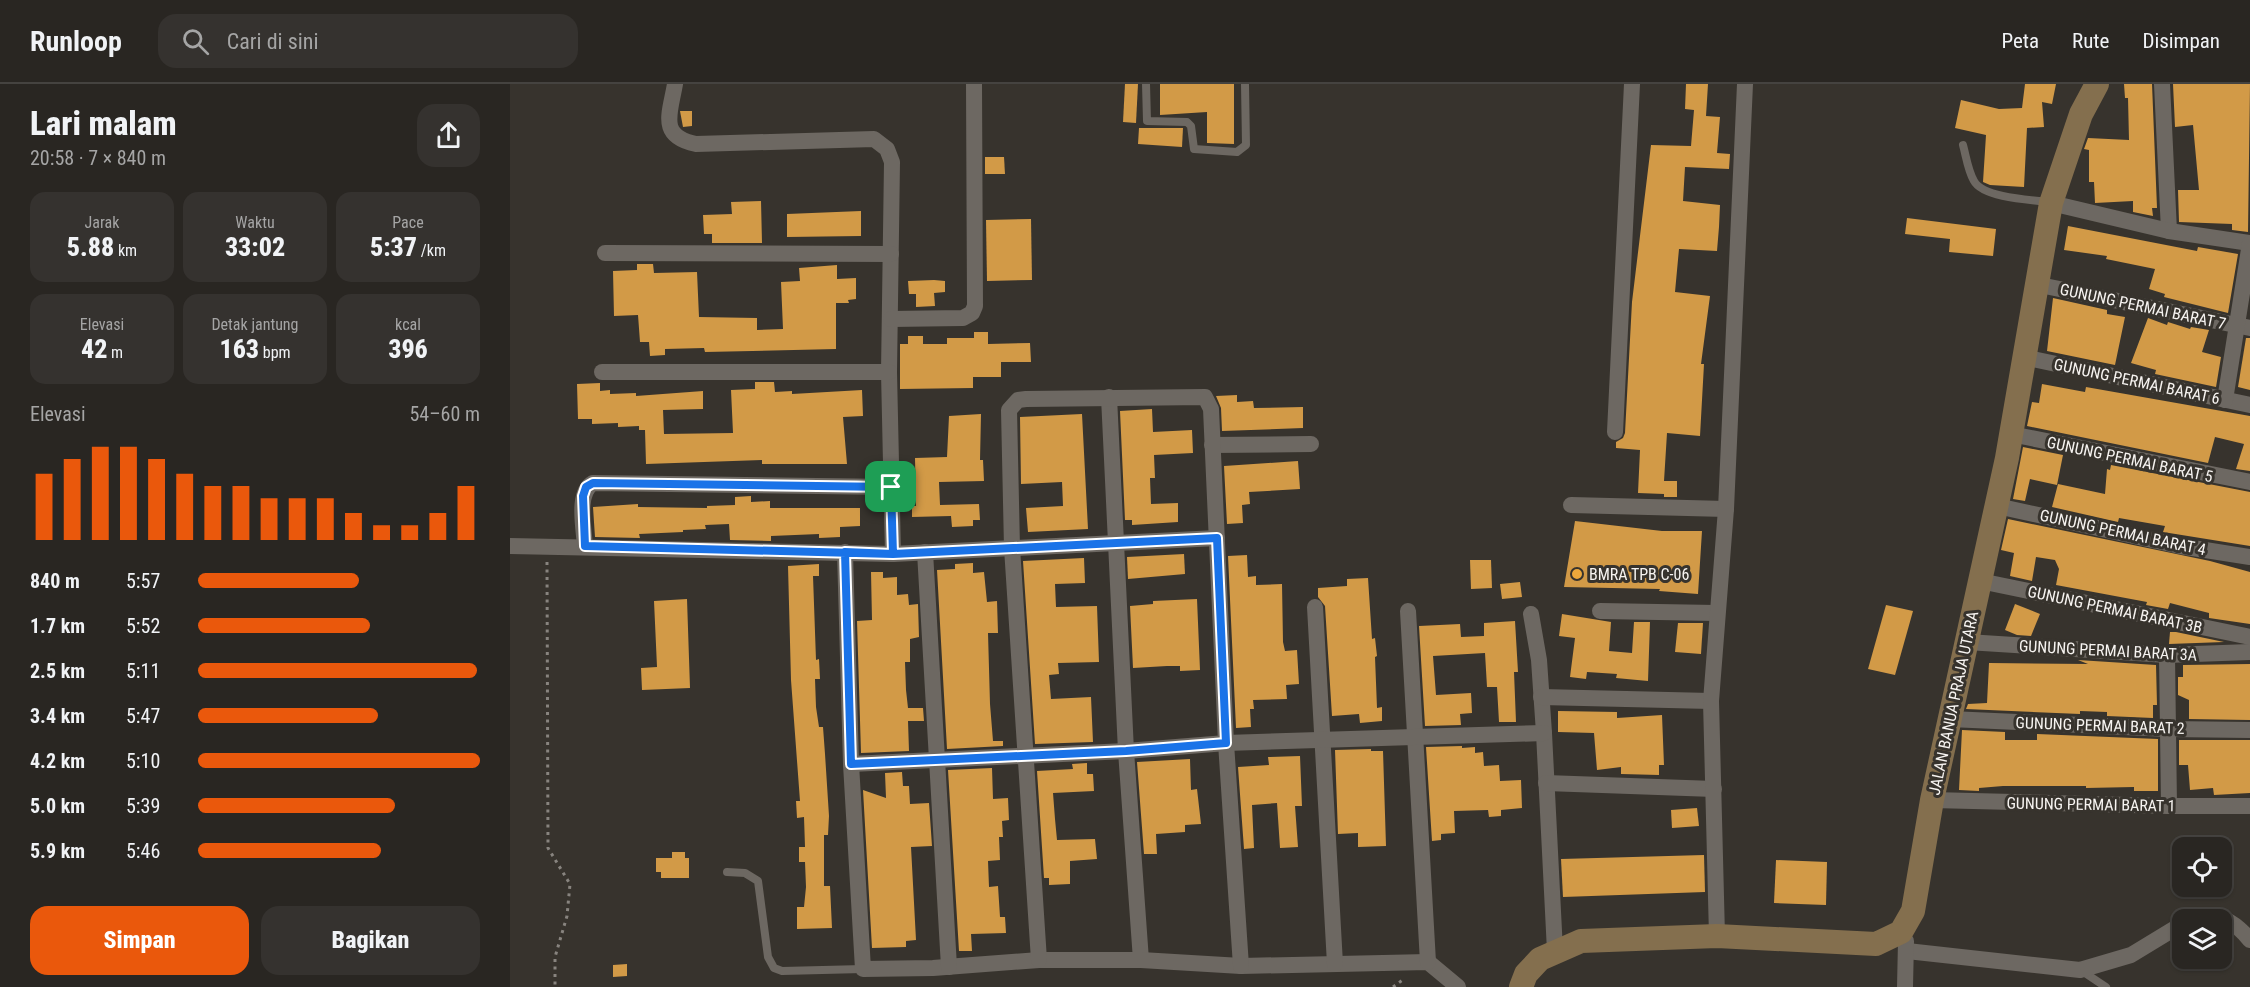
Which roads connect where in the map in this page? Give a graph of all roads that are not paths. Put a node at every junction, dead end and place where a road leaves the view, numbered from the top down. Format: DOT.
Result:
graph roads {
  1 [pos="675,84"];
  2 [pos="974,84"];
  3 [pos="1146,84"];
  4 [pos="1245,84"];
  5 [pos="1632,84"];
  6 [pos="1745,84"];
  7 [pos="2097,84"];
  8 [pos="2162,84"];
  9 [pos="1963,145"];
  10 [pos="2051,203"];
  11 [pos="2169,231"];
  12 [pos="2250,243"];
  13 [pos="605,253"];
  14 [pos="891,254"];
  15 [pos="2035,284"];
  16 [pos="891,319"];
  17 [pos="2244,327"];
  18 [pos="2023,357"];
  19 [pos="602,372"];
  20 [pos="889,372"];
  21 [pos="1110,397"];
  22 [pos="2224,400"];
  23 [pos="2250,405"];
  24 [pos="1615,432"];
  25 [pos="2011,434"];
  26 [pos="1311,444"];
  27 [pos="1212,445"];
  28 [pos="2250,482"];
  29 [pos="891,487"];
  30 [pos="1571,505"];
  31 [pos="1997,506"];
  32 [pos="1726,509"];
  33 [pos="1217,538"];
  34 [pos="1115,543"];
  35 [pos="510,546"];
  36 [pos="585,546"];
  37 [pos="1012,548"];
  38 [pos="845,552"];
  39 [pos="925,552"];
  40 [pos="893,554"];
  41 [pos="2250,557"];
  42 [pos="1980,580"];
  43 [pos="1315,607"];
  44 [pos="1408,611"];
  45 [pos="1600,611"];
  46 [pos="1716,613"];
  47 [pos="1531,614"];
  48 [pos="2250,637"];
  49 [pos="1967,642"];
  50 [pos="2250,652"];
  51 [pos="2167,655"];
  52 [pos="1541,697"];
  53 [pos="1711,701"];
  54 [pos="1950,719"];
  55 [pos="2168,729"];
  56 [pos="2250,730"];
  57 [pos="1544,733"];
  58 [pos="1414,736"];
  59 [pos="1323,740"];
  60 [pos="1226,743"];
  61 [pos="1126,751"];
  62 [pos="1026,756"];
  63 [pos="936,760"];
  64 [pos="851,764"];
  65 [pos="1546,783"];
  66 [pos="1714,789"];
  67 [pos="1932,800"];
  68 [pos="2169,806"];
  69 [pos="2250,806"];
  70 [pos="727,872"];
  71 [pos="2232,922"];
  72 [pos="2172,930"];
  73 [pos="1717,936"];
  74 [pos="2250,940"];
  75 [pos="1904,942"];
  76 [pos="1555,951"];
  77 [pos="1040,960"];
  78 [pos="1141,960"];
  79 [pos="1428,962"];
  80 [pos="1335,964"];
  81 [pos="1241,966"];
  82 [pos="949,967"];
  83 [pos="863,969"];
  84 [pos="2080,970"];
  85 [pos="1458,987"];
  86 [pos="1521,987"];
  87 [pos="1905,987"];
  88 [pos="2106,987"];
  1 -- 14 [label="street"];
  2 -- 16 [label="street"];
  3 -- 4 [label="lane"];
  5 -- 24 [label="street"];
  6 -- 32 [label="street"];
  7 -- 10 [label="street, JALAN BANUA PRAJA UTARA"];
  8 -- 11 [label="street"];
  9 -- 10 [label="lane"];
  10 -- 11 [label="street"];
  10 -- 15 [label="street, JALAN BANUA PRAJA UTARA"];
  11 -- 12 [label="street"];
  12 -- 17 [label="street"];
  13 -- 14 [label="street"];
  14 -- 16 [label="street"];
  15 -- 17 [label="street, GUNUNG PERMAI BARAT 7"];
  15 -- 18 [label="street, JALAN BANUA PRAJA UTARA"];
  16 -- 20 [label="street"];
  17 -- 22 [label="street"];
  18 -- 22 [label="street, GUNUNG PERMAI BARAT 6"];
  18 -- 25 [label="street, JALAN BANUA PRAJA UTARA"];
  19 -- 20 [label="street"];
  20 -- 29 [label="street"];
  21 -- 27 [label="street"];
  21 -- 34 [label="street"];
  21 -- 37 [label="street"];
  22 -- 23 [label="street, GUNUNG PERMAI BARAT 6"];
  25 -- 28 [label="street, GUNUNG PERMAI BARAT 5"];
  25 -- 31 [label="street, JALAN BANUA PRAJA UTARA"];
  26 -- 27 [label="street"];
  27 -- 33 [label="street"];
  29 -- 36 [label="street"];
  29 -- 40 [label="street"];
  30 -- 32 [label="street"];
  31 -- 41 [label="street, GUNUNG PERMAI BARAT 4"];
  31 -- 42 [label="street, JALAN BANUA PRAJA UTARA"];
  32 -- 46 [label="street"];
  33 -- 34 [label="street"];
  33 -- 60 [label="street"];
  34 -- 37 [label="street"];
  34 -- 61 [label="street"];
  35 -- 36 [label="street"];
  36 -- 38 [label="street"];
  37 -- 39 [label="street"];
  37 -- 62 [label="street"];
  38 -- 40 [label="street"];
  38 -- 64 [label="street"];
  39 -- 40 [label="street"];
  39 -- 63 [label="street"];
  42 -- 48 [label="street, GUNUNG PERMAI BARAT 3B"];
  42 -- 49 [label="street, JALAN BANUA PRAJA UTARA"];
  43 -- 59 [label="street"];
  44 -- 58 [label="street"];
  45 -- 46 [label="street"];
  46 -- 53 [label="street"];
  47 -- 52 [label="street"];
  49 -- 51 [label="street, GUNUNG PERMAI BARAT 3A"];
  49 -- 54 [label="street, JALAN BANUA PRAJA UTARA"];
  50 -- 51 [label="street, GUNUNG PERMAI BARAT 3A"];
  51 -- 55 [label="street"];
  52 -- 53 [label="street"];
  52 -- 57 [label="street"];
  53 -- 66 [label="street"];
  54 -- 55 [label="street, GUNUNG PERMAI BARAT 2"];
  54 -- 67 [label="street, JALAN BANUA PRAJA UTARA"];
  55 -- 56 [label="street, GUNUNG PERMAI BARAT 2"];
  55 -- 68 [label="street"];
  57 -- 58 [label="street"];
  57 -- 65 [label="street"];
  58 -- 59 [label="street"];
  58 -- 79 [label="street"];
  59 -- 60 [label="street"];
  59 -- 80 [label="street"];
  60 -- 61 [label="street"];
  60 -- 81 [label="street"];
  61 -- 62 [label="street"];
  61 -- 78 [label="street"];
  62 -- 63 [label="street"];
  62 -- 77 [label="street"];
  63 -- 64 [label="street"];
  63 -- 82 [label="street"];
  64 -- 83 [label="street"];
  65 -- 66 [label="street"];
  65 -- 76 [label="street"];
  66 -- 73 [label="street"];
  67 -- 68 [label="street, GUNUNG PERMAI BARAT 1"];
  67 -- 75 [label="street, JALAN BANUA PRAJA UTARA"];
  68 -- 69 [label="street, GUNUNG PERMAI BARAT 1"];
  70 -- 83 [label="lane"];
  71 -- 74 [label="street"];
  72 -- 84 [label="street"];
  73 -- 75 [label="street"];
  73 -- 76 [label="street"];
  75 -- 84 [label="street"];
  75 -- 87 [label="street"];
  76 -- 86 [label="street"];
  77 -- 78 [label="street"];
  77 -- 82 [label="street"];
  78 -- 81 [label="street"];
  79 -- 80 [label="street"];
  79 -- 85 [label="street"];
  80 -- 81 [label="street"];
  82 -- 83 [label="street"];
  84 -- 88 [label="lane"];
}
